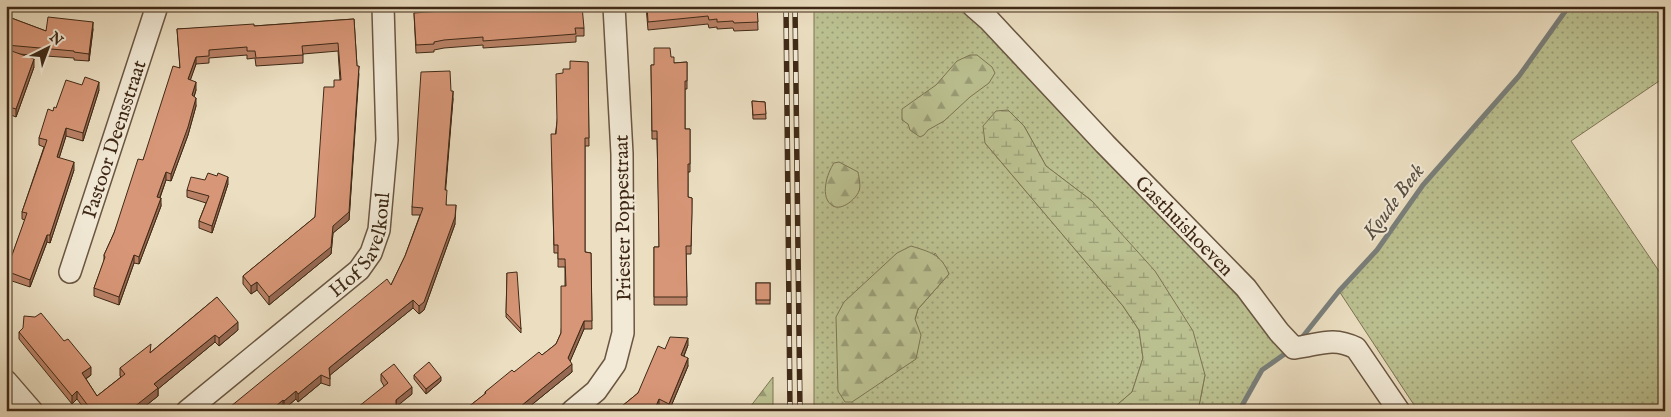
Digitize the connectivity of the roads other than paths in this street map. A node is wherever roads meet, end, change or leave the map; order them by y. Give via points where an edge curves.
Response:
1 (157, 6) edge
2 (383, 6) edge
3 (614, 6) edge
4 (973, 6) edge
5 (70, 272) dead end
6 (6, 381) edge
7 (32, 411) edge
8 (187, 411) edge
9 (572, 411) edge
10 (1399, 411) edge

1 - 5 street, Pastoor Deensstraat
2 - 8 street, Hof Savelkoul via 387,140 379,230 370,253 358,270
3 - 9 street, Priester Poppestraat via 622,154 623,333 615,364 596,391
4 - 10 street, Gasthuishoeven via 1246,288 1294,348 1334,341 1356,348
6 - 7 street

